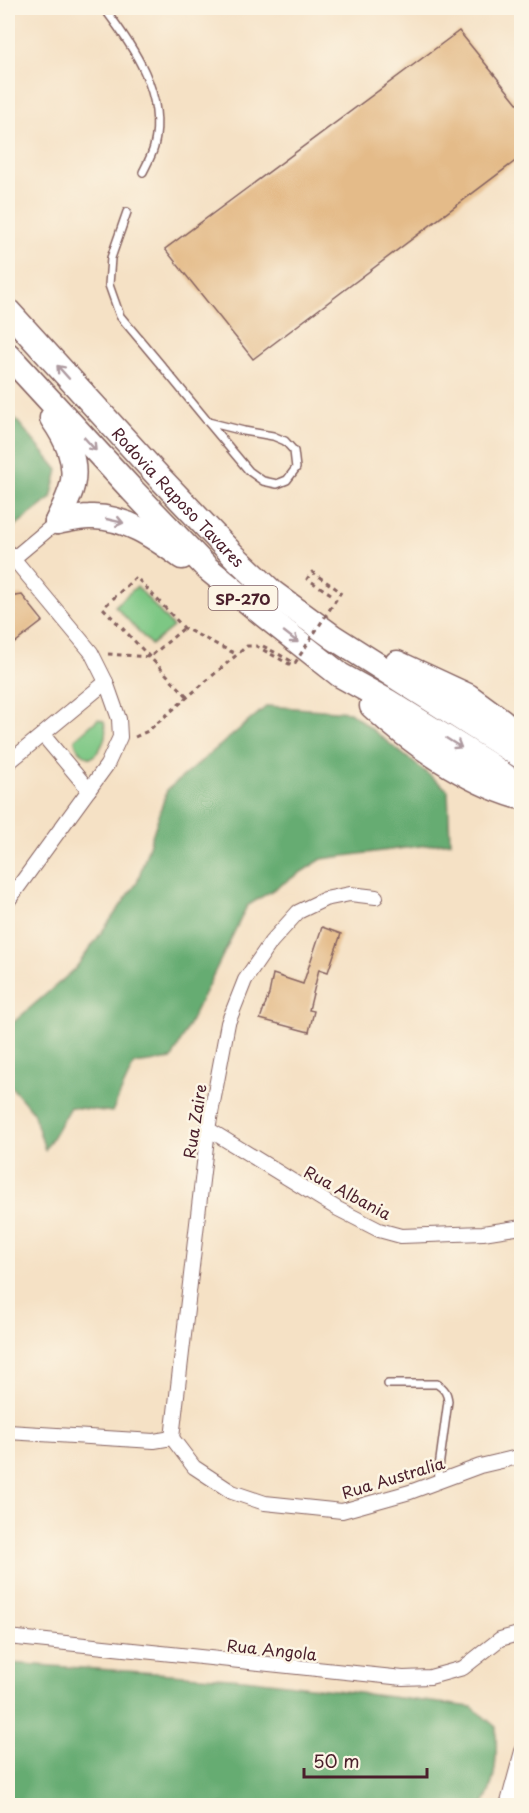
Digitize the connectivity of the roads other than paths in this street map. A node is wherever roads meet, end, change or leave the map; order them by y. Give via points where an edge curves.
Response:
1 (104, 8) edge
2 (143, 172) dead end
3 (127, 212) dead end
4 (8, 310) edge
5 (8, 355) edge
6 (208, 422) junction
7 (57, 522) junction
8 (9, 558) edge
9 (264, 615) junction
10 (333, 637) junction
11 (340, 675) junction
12 (106, 682) junction
13 (44, 735) junction
14 (522, 740) edge
15 (522, 757) edge
16 (8, 764) edge
17 (522, 788) edge
18 (88, 790) junction
19 (522, 798) edge
20 (376, 897) dead end
21 (8, 901) edge
22 (207, 1129) junction
23 (522, 1227) edge
24 (388, 1384) dead end
25 (8, 1432) edge
26 (172, 1438) junction
27 (522, 1456) edge
28 (437, 1482) junction
29 (522, 1633) edge
30 (8, 1637) edge
31 (522, 1751) edge
32 (522, 1784) edge
33 (507, 1806) edge
34 (521, 1806) edge

1 - 2 lane via 126,37 152,86 157,120 154,147
3 - 6 lane via 111,258 109,285 120,316
10 -> 4 highway, Rodovia Raposo Tavares / SP-270 via 273,593 235,557
5 - 7 highway via 62,432 72,459 72,486
5 -> 9 highway, Rodovia Raposo Tavares / SP-270 via 208,569
6 - 6 lane via 249,471 263,481 277,484 287,480 296,468 294,451 285,441
7 - 8 street
7 -> 9 highway via 90,516 119,521 157,539 240,604
8 - 12 street via 91,652
9 -> 11 highway, Rodovia Raposo Tavares / SP-270
10 - 14 highway via 468,696
10 - 15 highway, Rodovia Raposo Tavares / SP-270
11 -> 17 highway, Rodovia Raposo Tavares / SP-270
11 - 19 highway via 385,718 446,763
12 - 13 street
12 - 18 street via 119,718 120,737 107,765
13 - 16 street
13 - 18 street
18 - 21 street
20 - 22 street, Rua Zaire via 350,894 325,899 298,912 272,942 245,980 228,1023
22 - 23 street, Rua Albania via 379,1230 400,1236 483,1233
22 - 26 street, Rua Zaire
24 - 28 lane via 437,1384 447,1394
25 - 26 street via 154,1441
26 - 28 street, Rua Australia via 194,1467 232,1492 266,1503 342,1511
27 - 28 street, Rua Australia
29 - 30 street, Rua Angola via 500,1639 464,1668 430,1677 403,1678
31 - 33 street
32 - 34 street

